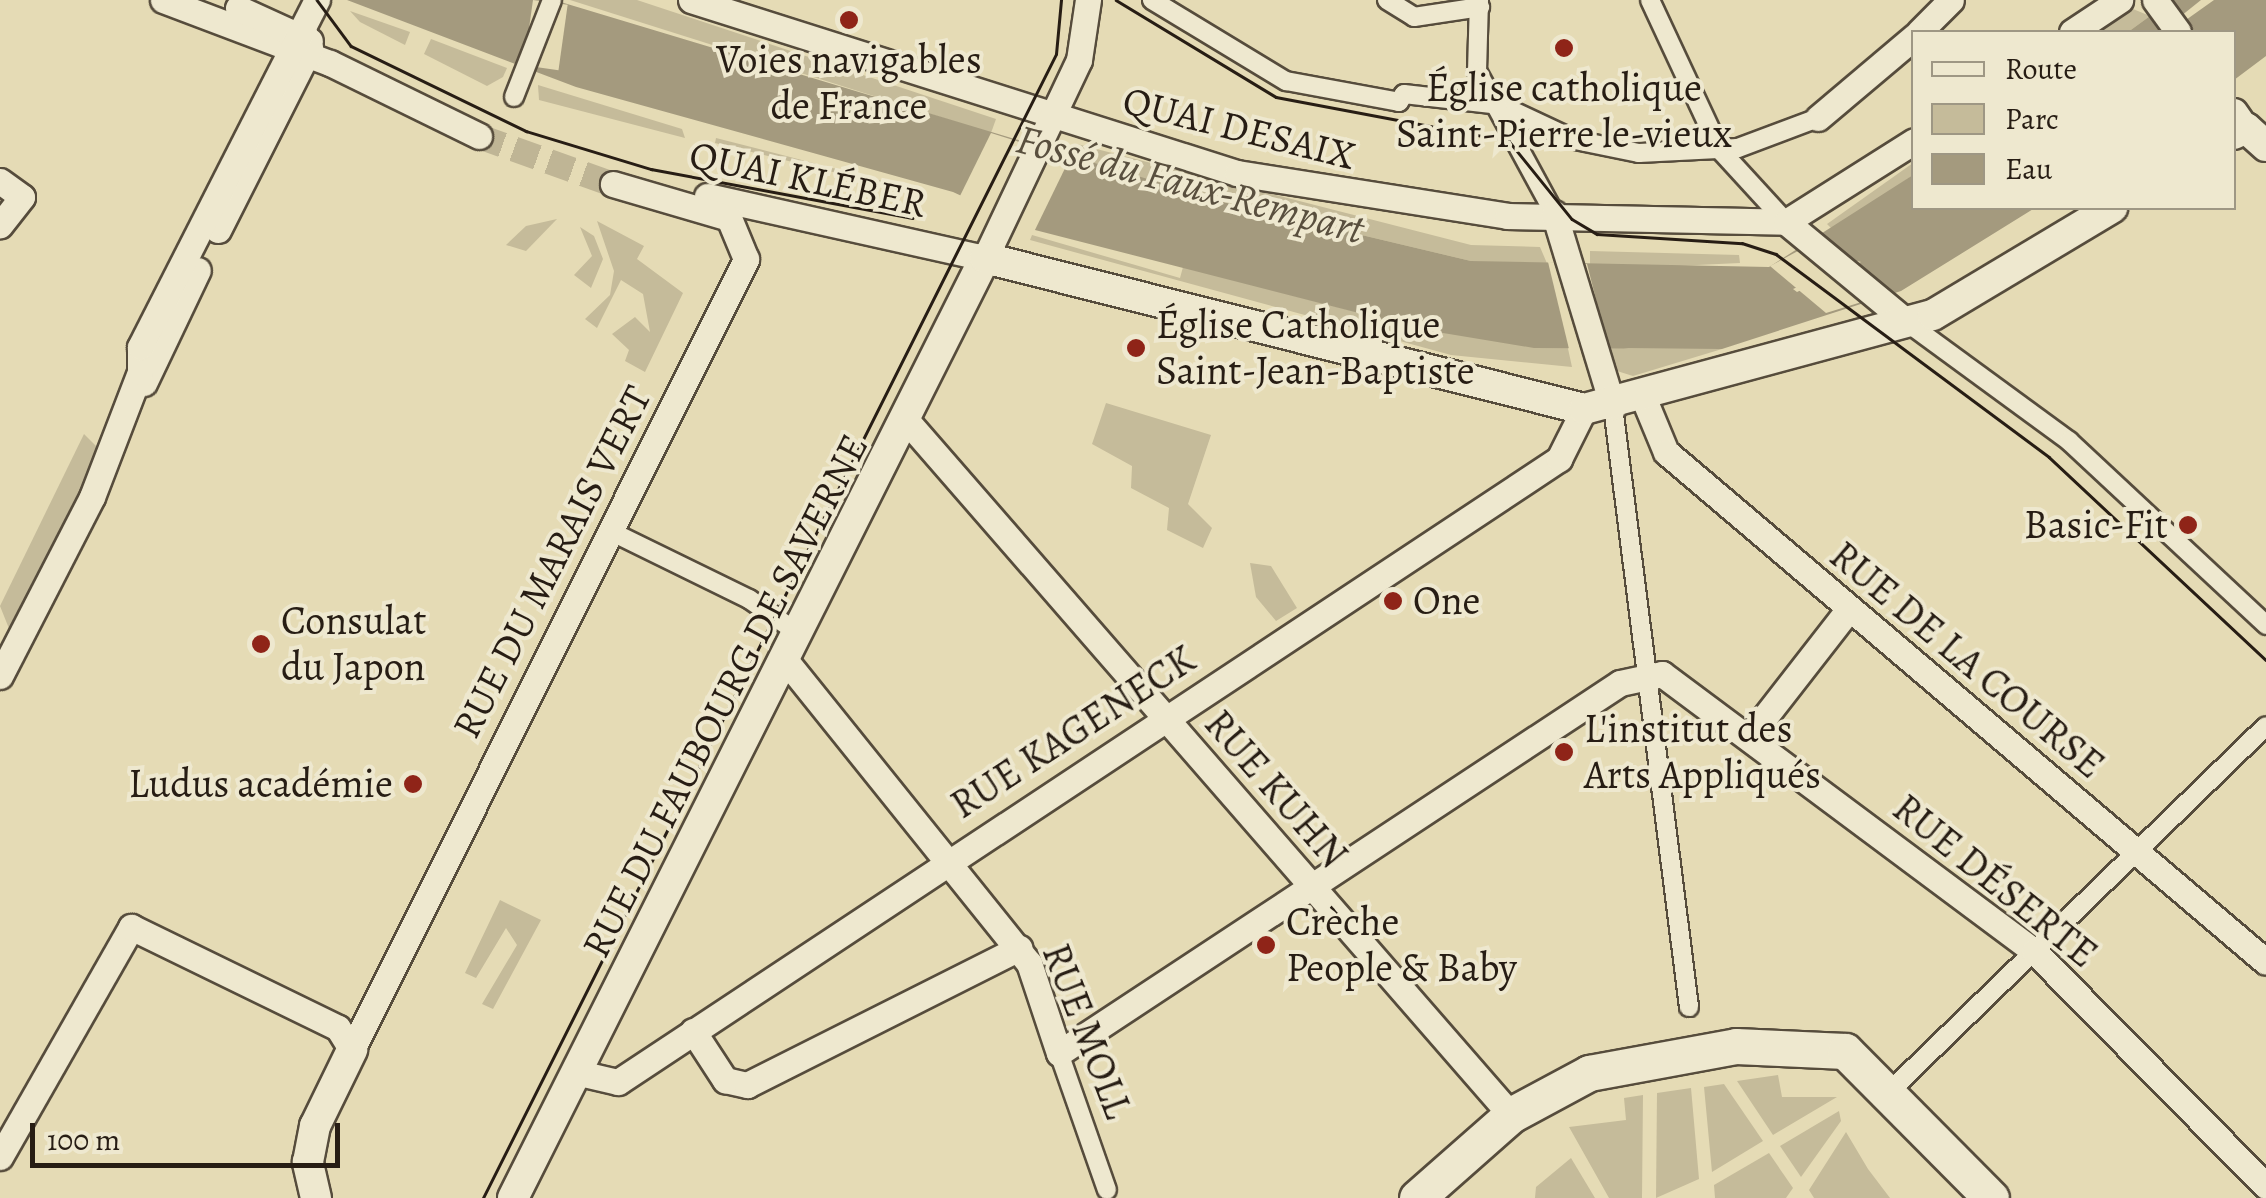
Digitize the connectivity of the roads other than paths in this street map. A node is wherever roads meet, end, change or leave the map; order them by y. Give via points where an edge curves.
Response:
1 (163, 0) edge
2 (213, 0) edge
3 (552, 0) edge
4 (691, 0) edge
5 (1088, 0) edge
6 (1152, 0) edge
7 (1387, 0) edge
8 (1650, 0) edge
9 (1952, 0) edge
10 (2120, 0) edge
11 (2155, 0) edge
12 (1479, 10) edge
13 (1921, 30) edge
14 (2075, 30) edge
15 (2177, 30) edge
16 (1911, 39) edge
17 (308, 43) edge
18 (517, 90) dead end
19 (1500, 106) junction
20 (1052, 118) junction
21 (1818, 118) joint
22 (479, 136) tunnel mouth
23 (1911, 143) edge
24 (1720, 150) junction
25 (0, 181) edge
26 (613, 184) joint
27 (2108, 210) edge
28 (1544, 214) junction
29 (1786, 222) junction
30 (0, 224) edge
31 (985, 258) junction
32 (1908, 323) junction
33 (1644, 399) junction
34 (1598, 408) junction
35 (907, 421) junction
36 (610, 532) junction
37 (1848, 610) junction
38 (2266, 625) edge
39 (794, 648) junction
40 (1646, 673) junction
41 (0, 676) edge
42 (1163, 716) junction
43 (2266, 726) edge
44 (1750, 736) junction
45 (2134, 849) junction
46 (947, 860) junction
47 (1312, 888) junction
48 (1018, 948) junction
49 (2034, 952) junction
50 (2266, 962) edge
51 (1689, 1007) dead end
52 (693, 1032) junction
53 (345, 1039) junction
54 (1060, 1052) junction
55 (579, 1073) junction
56 (1889, 1092) junction
57 (1511, 1115) junction
58 (0, 1157) edge
59 (2266, 1186) edge
60 (1109, 1194) edge
61 (316, 1198) edge
62 (514, 1198) edge
63 (1417, 1198) edge
64 (1991, 1198) edge

1 - 17 street
2 - 17 street
3 - 18 street
4 - 20 street, QUAI DESAIX
5 - 20 street, RUE DU FAUBOURG DE SAVERNE via 1084,45
6 - 19 street via 1286,81 1399,102 1404,94
7 - 12 street via 1414,17
8 - 24 street
9 - 13 street
10 - 14 street
11 - 15 street
12 - 19 street via 1476,71
16 - 21 street
17 - 22 street
17 - 41 street via 140,347 140,372 92,497
19 - 24 street via 1575,140 1639,153
19 - 28 street
20 - 28 street, QUAI DESAIX via 1237,173 1469,211
20 - 31 street, RUE DU FAUBOURG DE SAVERNE
21 - 24 street
23 - 29 street
24 - 29 street
25 - 30 street via 22,197
26 - 31 street, QUAI KLÉBER via 832,219
26 - 36 street, RUE DU MARAIS VERT via 729,218 746,259
27 - 32 street
28 - 29 street, QUAI DESAIX
28 - 34 street via 1568,254 1594,361
29 - 32 street
31 - 34 street
31 - 35 street, RUE DU FAUBOURG DE SAVERNE via 922,371
32 - 33 street via 1842,333
32 - 38 street via 2069,441
33 - 34 street
33 - 37 street, RUE DE LA COURSE via 1666,452
34 - 40 street
34 - 42 street, RUE KAGENECK via 1559,459
35 - 39 street, RUE DU FAUBOURG DE SAVERNE
35 - 42 street, RUE KUHN
36 - 39 street via 750,599
36 - 53 street, RUE DU MARAIS VERT via 364,1022
37 - 44 street
37 - 45 street, RUE DE LA COURSE
39 - 46 street, RUE MOLL
39 - 55 street, RUE DU FAUBOURG DE SAVERNE
40 - 44 street, RUE DÉSERTE via 1662,674
40 - 47 street
40 - 51 street
42 - 46 street, RUE KAGENECK
42 - 47 street, RUE KUHN
43 - 45 street
44 - 49 street, RUE DÉSERTE
45 - 49 street
45 - 50 street, RUE DE LA COURSE
46 - 48 street, RUE MOLL
46 - 52 street, RUE KAGENECK
47 - 54 street
47 - 57 street, RUE KUHN
48 - 52 street via 746,1085 725,1080
48 - 54 street, RUE MOLL
49 - 56 street
49 - 59 street, RUE DÉSERTE
52 - 55 street, RUE KAGENECK via 609,1086
53 - 58 street via 140,926 114,943
53 - 61 street via 308,1162
54 - 60 street, RUE MOLL
55 - 62 street, RUE DU FAUBOURG DE SAVERNE
56 - 57 main road via 1845,1051 1736,1046 1611,1063
56 - 64 main road
57 - 63 main road

